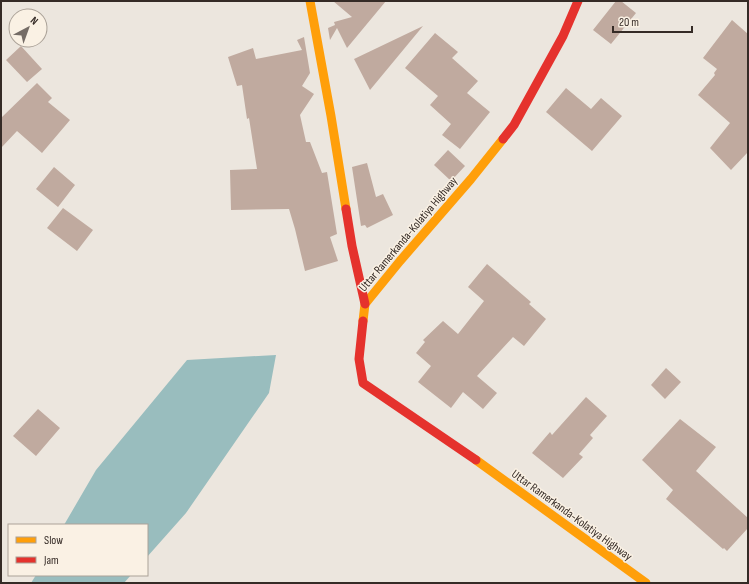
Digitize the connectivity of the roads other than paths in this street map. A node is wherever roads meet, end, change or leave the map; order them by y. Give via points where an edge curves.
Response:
1 (310, 1) edge
2 (578, 1) edge
3 (365, 304) junction
4 (646, 583) edge

1 - 3 street via 352,246
2 - 3 street, Uttar Ramerkanda-Kolatiya Highway via 563,36 514,125
3 - 4 street, Uttar Ramerkanda-Kolatiya Highway via 359,359 363,383 472,457

